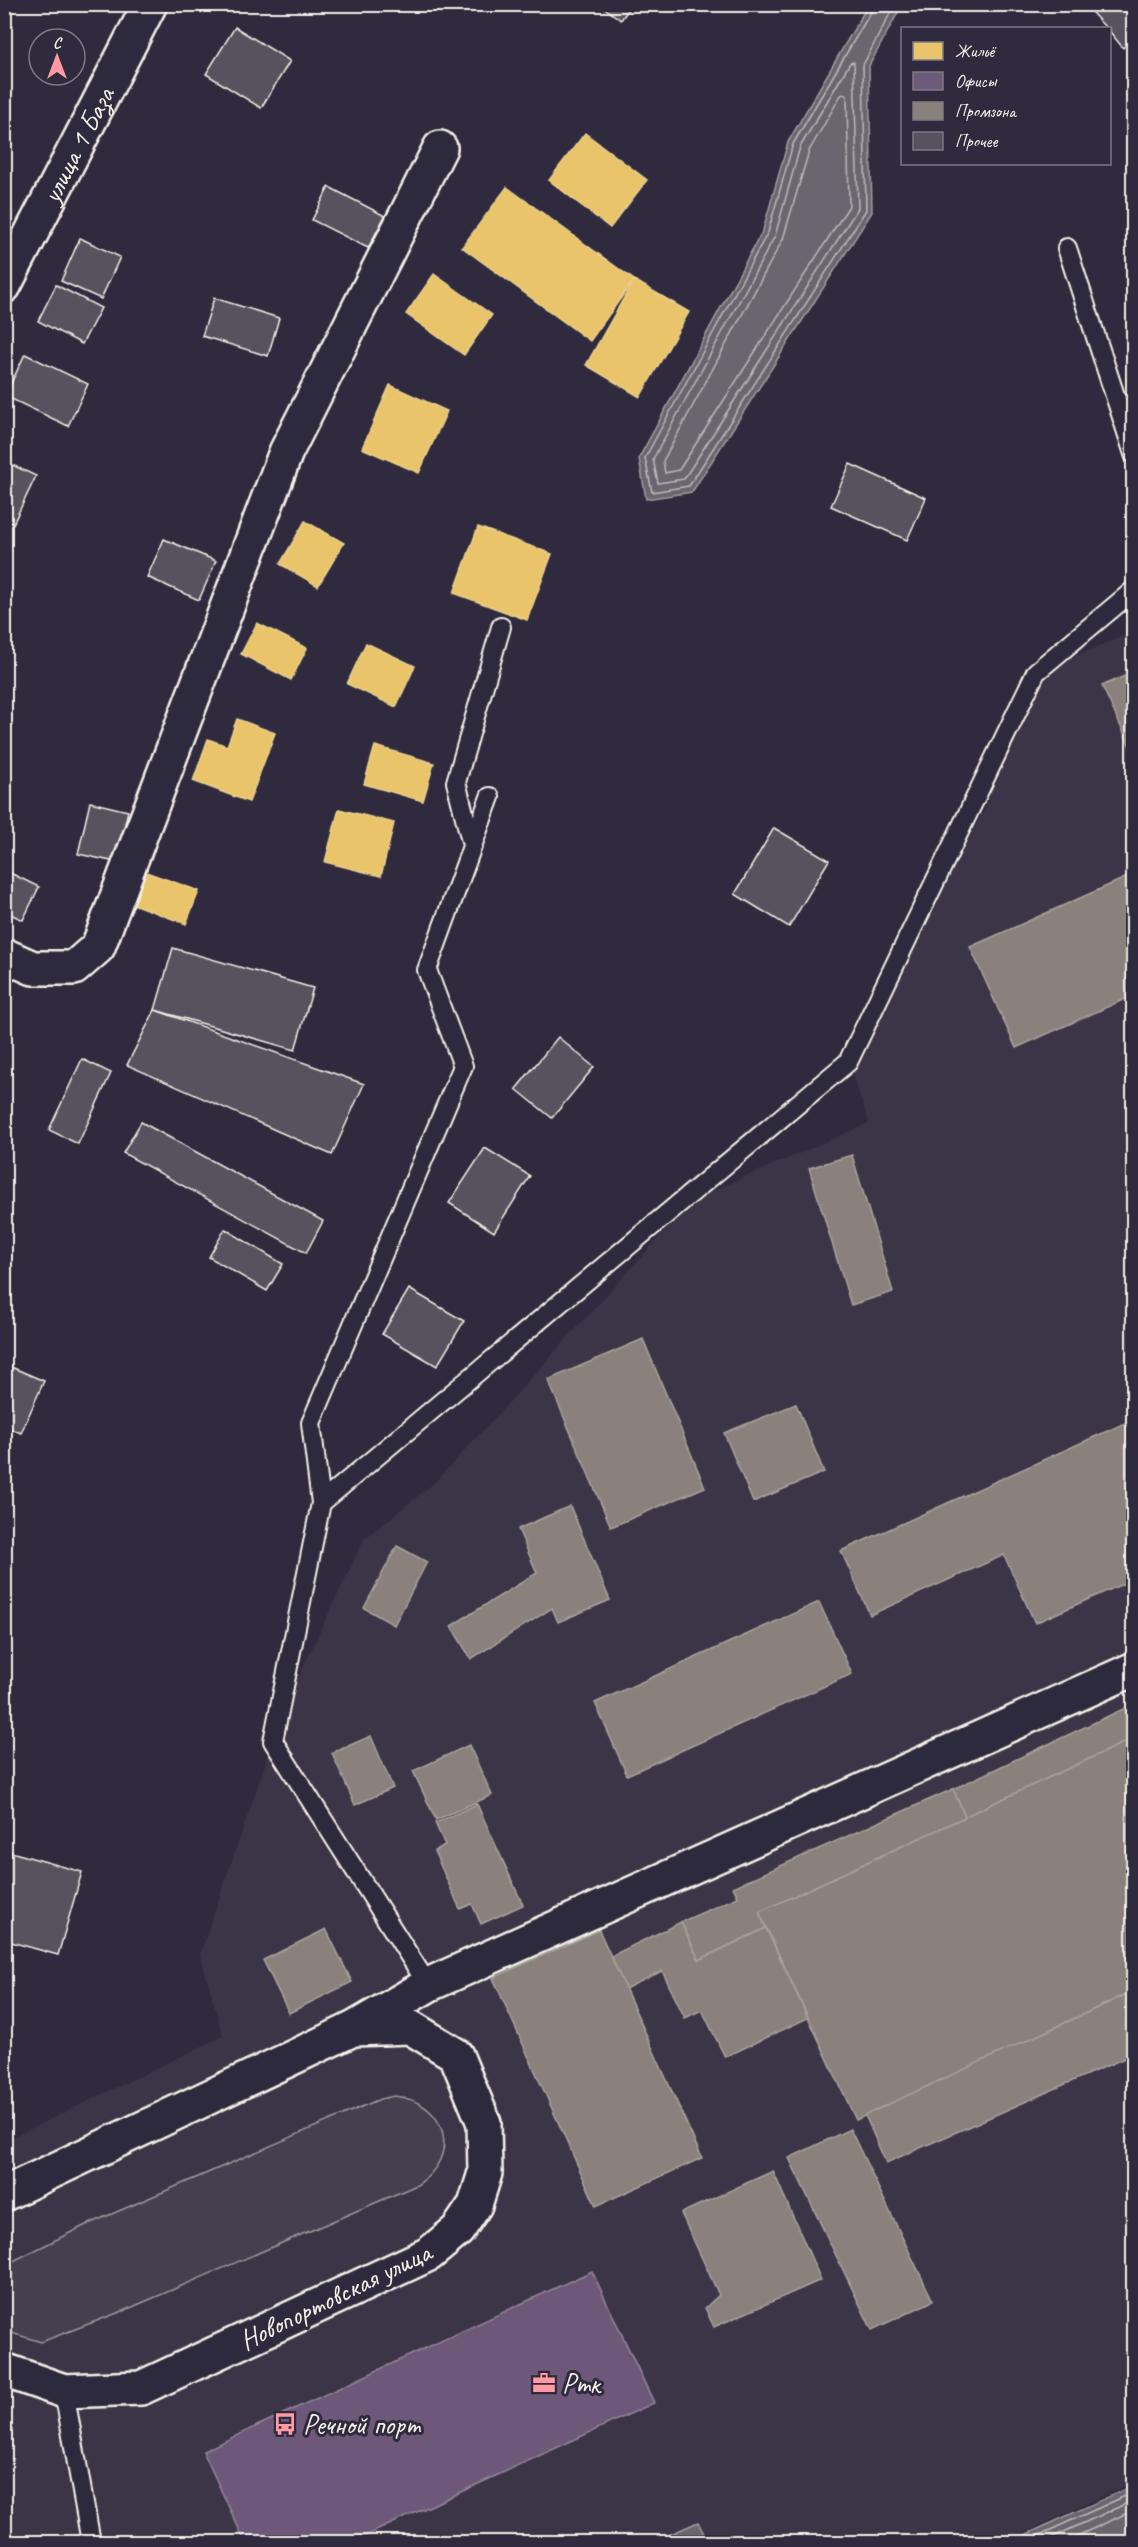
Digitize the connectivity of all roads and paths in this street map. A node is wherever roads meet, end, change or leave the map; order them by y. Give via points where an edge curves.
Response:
1 (150, 4) edge
2 (440, 148) dead end
3 (1067, 248) dead end
4 (4, 286) edge
5 (1134, 454) edge
6 (1134, 590) edge
7 (501, 627) dead end
8 (490, 797) dead end
9 (472, 845) junction
10 (4, 955) edge
11 (321, 1503) junction
12 (1134, 1670) edge
13 (428, 1985) junction
14 (353, 2029) junction
15 (4, 2194) edge
16 (4, 2370) edge
17 (64, 2391) junction
18 (91, 2542) edge

1 - 4 street, улица 1 База
2 - 10 street via 286,452 98,946 74,968 33,968
3 - 5 lane
6 - 11 lane via 1036,672 848,1062
7 - 9 lane via 456,782
8 - 9 lane
9 - 11 lane via 427,970 463,1066 311,1423
11 - 13 lane via 273,1741
12 - 13 street
13 - 14 street
14 - 15 street, Новопортовская улица
14 - 17 street, Новопортовская улица via 410,2027 456,2055 484,2123 485,2173 475,2205 458,2230 429,2254 141,2388
16 - 17 street, Новопортовская улица
17 - 18 lane

